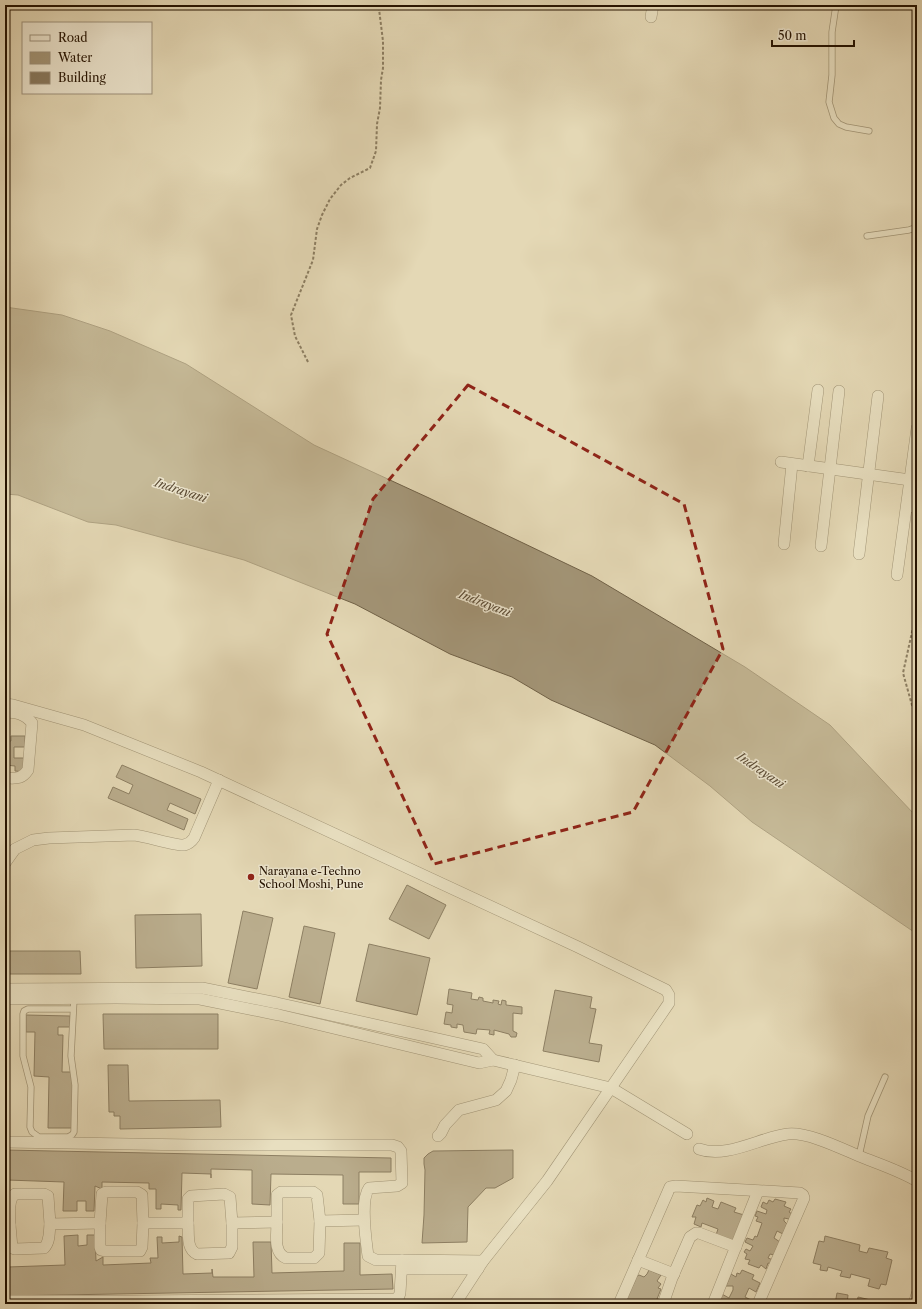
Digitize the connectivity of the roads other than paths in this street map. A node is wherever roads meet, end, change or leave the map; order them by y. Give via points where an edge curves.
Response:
1 (653, 5) edge
2 (836, 5) edge
3 (651, 17) dead end
4 (869, 131) dead end
5 (917, 227) edge
6 (868, 236) dead end
7 (818, 390) dead end
8 (839, 391) dead end
9 (878, 396) dead end
10 (917, 428) edge
11 (780, 462) dead end
12 (792, 464) junction
13 (808, 466) junction
14 (830, 469) junction
15 (868, 474) junction
16 (910, 480) junction
17 (912, 506) edge
18 (784, 544) dead end
19 (822, 546) dead end
20 (858, 554) dead end
21 (897, 575) dead end
22 (5, 704) edge
23 (5, 712) edge
24 (5, 778) edge
25 (219, 780) junction
26 (5, 863) edge
27 (5, 989) edge
28 (115, 993) junction
29 (5, 999) edge
30 (233, 1000) junction
31 (74, 1004) junction
32 (412, 1033) junction
33 (409, 1046) junction
34 (493, 1060) junction
35 (515, 1064) junction
36 (885, 1077) dead end
37 (611, 1088) junction
38 (687, 1134) dead end
39 (438, 1136) dead end
40 (5, 1142) edge
41 (699, 1148) dead end
42 (858, 1156) junction
43 (917, 1180) edge
44 (758, 1191) junction
45 (364, 1220) junction
46 (320, 1221) junction
47 (277, 1222) junction
48 (100, 1223) junction
49 (143, 1223) junction
50 (188, 1223) junction
51 (50, 1224) junction
52 (232, 1224) junction
53 (7, 1225) edge
54 (736, 1247) junction
55 (638, 1260) junction
56 (404, 1264) junction
57 (480, 1265) junction
58 (674, 1274) junction
59 (917, 1294) edge
60 (5, 1301) edge
61 (454, 1304) edge
62 (619, 1304) edge
63 (663, 1304) edge
64 (713, 1304) edge
65 (758, 1304) edge
66 (914, 1304) edge

1 - 3 street
2 - 4 lane via 832,32 829,102 834,118 839,124
5 - 6 lane
7 - 13 street
8 - 14 street
9 - 15 street
10 - 16 street
11 - 12 street
12 - 13 street
12 - 18 street
13 - 14 street
14 - 15 street
14 - 19 street
15 - 16 street
15 - 20 street
16 - 17 street
17 - 21 street
22 - 25 street via 84,725
23 - 24 street via 23,715 32,723 28,770 18,778
25 - 26 street via 194,838 185,845 134,835 49,838 33,840 15,849
25 - 37 street via 666,990 669,1003
27 - 28 street
28 - 30 street
28 - 31 street
29 - 31 street
30 - 32 street
30 - 33 street via 279,1015
31 - 31 lane via 74,1132 68,1137 39,1137 30,1127 31,1087 23,1056 23,1014 28,1009
32 - 33 street
32 - 34 street via 483,1049
33 - 34 street via 479,1063
34 - 35 street
35 - 37 street
35 - 39 street via 506,1091 496,1100 459,1110
36 - 42 lane via 868,1116
37 - 38 street
37 - 57 street via 547,1181
40 - 45 street via 398,1147 401,1151 402,1183 397,1186 369,1188 366,1192
41 - 42 street via 706,1151 724,1151 789,1134 806,1136
42 - 43 street
44 - 54 street
44 - 55 street via 670,1187
44 - 65 street via 800,1193 804,1198
45 - 46 street
45 - 56 street via 368,1256 376,1260
46 - 47 street via 317,1195 313,1192 280,1192 277,1195
46 - 47 street via 319,1253 314,1258 281,1256 278,1251
47 - 52 street
48 - 49 street via 100,1247 105,1251 140,1251
48 - 49 street via 102,1194 106,1192 137,1192 142,1195
48 - 51 street
49 - 50 street
50 - 52 street via 188,1199 191,1196 224,1194 230,1197
50 - 52 street via 189,1246 196,1254 229,1252 232,1247
51 - 53 street via 47,1245 44,1248 15,1249 12,1248
51 - 53 street via 48,1196 15,1194 10,1202
54 - 58 street via 699,1233 693,1234
54 - 64 street
55 - 58 street
55 - 62 street
56 - 57 street
56 - 60 street via 400,1293 396,1299
57 - 61 street
58 - 63 street
59 - 66 street

